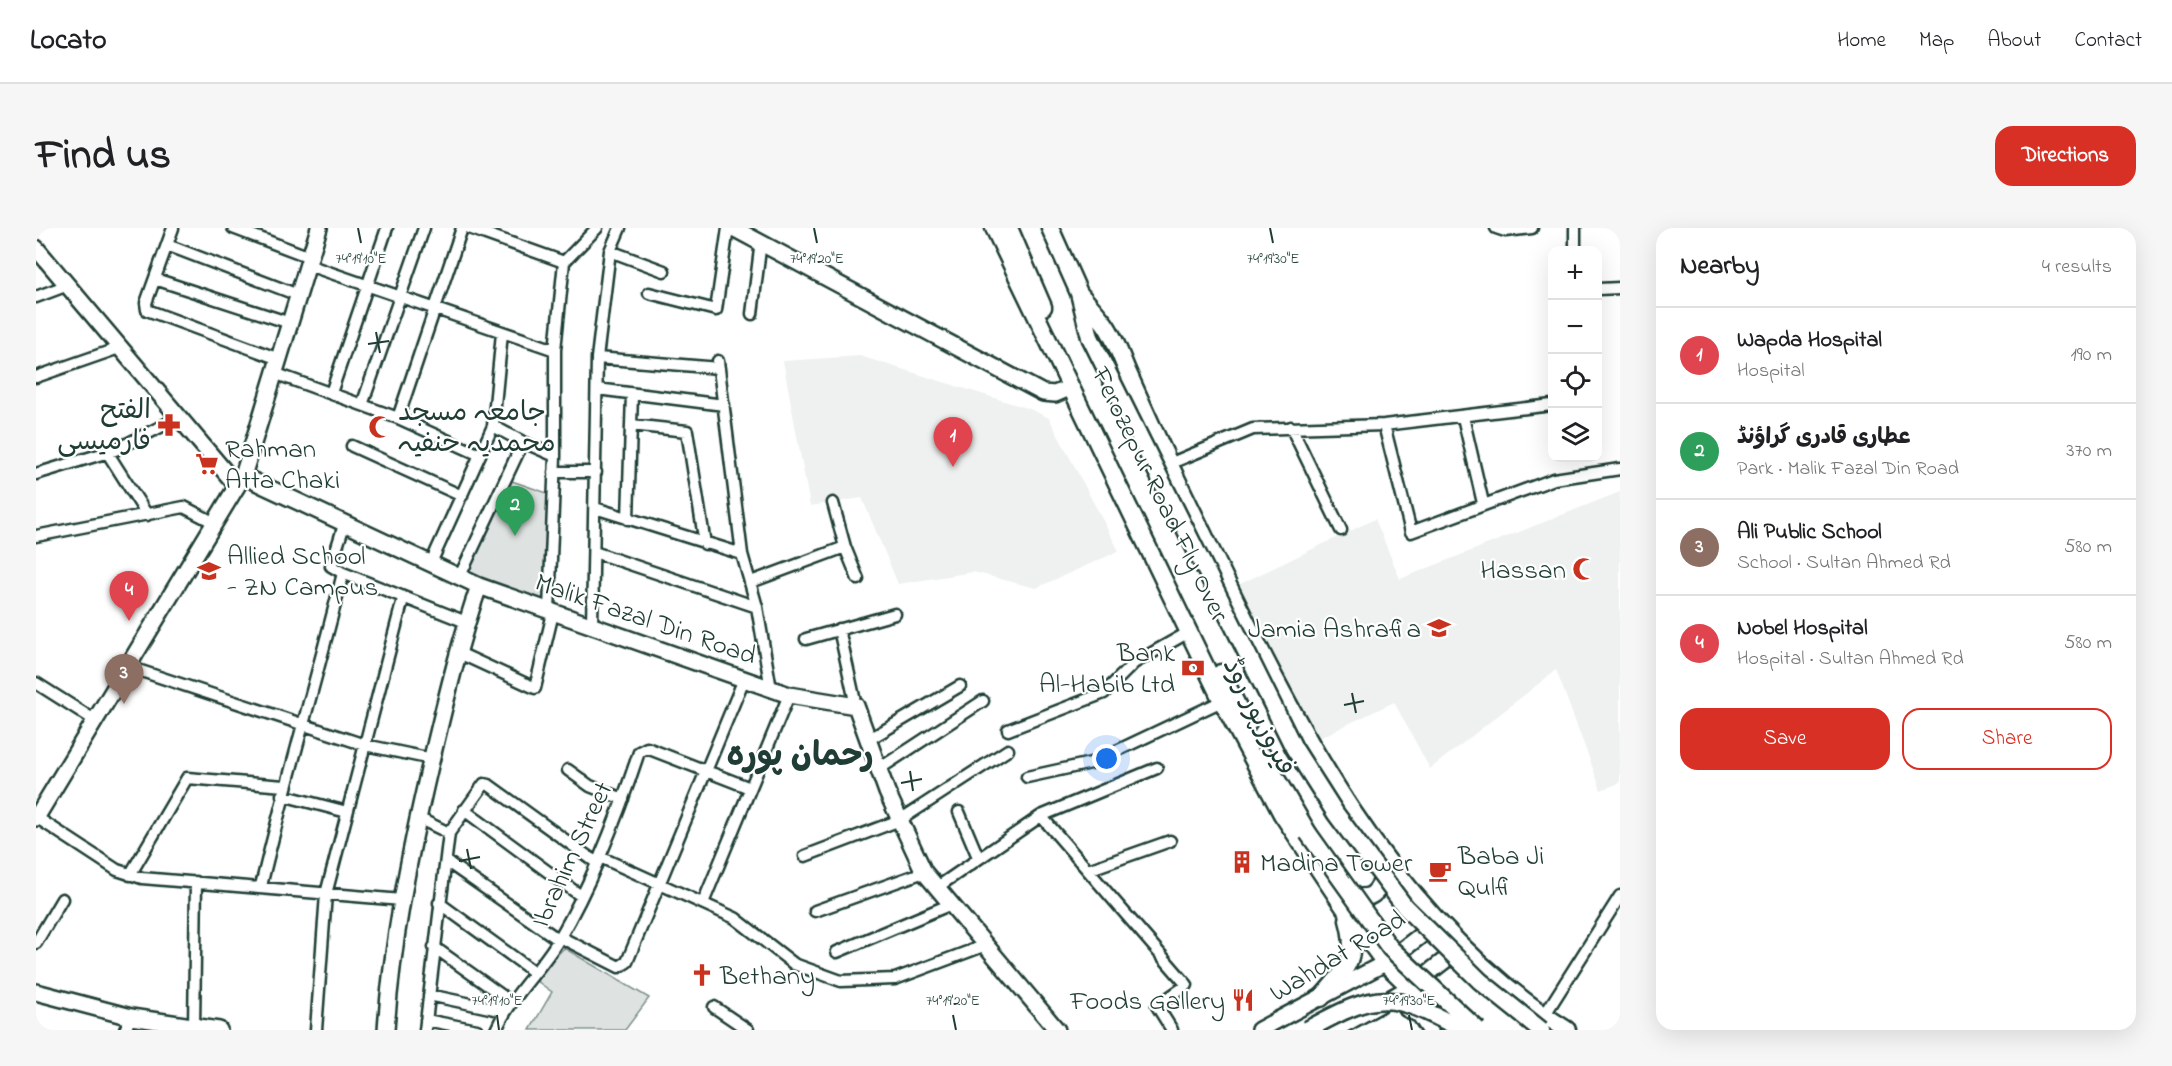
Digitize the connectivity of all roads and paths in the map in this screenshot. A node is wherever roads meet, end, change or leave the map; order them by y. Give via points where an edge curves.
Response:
1 (173, 228) edge
2 (233, 228) edge
3 (319, 228) edge
4 (387, 228) edge
5 (424, 228) edge
6 (462, 228) edge
7 (469, 228) edge
8 (597, 228) edge
9 (620, 228) edge
10 (728, 228) edge
11 (733, 228) edge
12 (994, 228) edge
13 (1009, 228) edge
14 (1050, 228) edge
15 (1496, 228) edge
16 (1532, 228) edge
17 (1575, 228) edge
18 (761, 241) junction
19 (167, 245) junction
20 (1575, 246) edge
21 (36, 248) edge
22 (610, 251) junction
23 (309, 261) junction
24 (564, 262) junction
25 (664, 271) dead end
26 (155, 279) junction
27 (68, 285) junction
28 (367, 286) junction
29 (1620, 288) edge
30 (1602, 289) edge
31 (649, 293) dead end
32 (1078, 293) junction
33 (298, 295) junction
34 (36, 297) edge
35 (400, 297) junction
36 (435, 310) junction
37 (752, 314) dead end
38 (290, 323) junction
39 (502, 333) junction
40 (122, 347) junction
41 (555, 350) junction
42 (597, 358) junction
43 (276, 366) junction
44 (36, 377) edge
45 (1069, 388) junction
46 (597, 389) junction
47 (331, 393) junction
48 (632, 394) junction
49 (363, 405) junction
50 (724, 405) junction
51 (1548, 406) edge
52 (180, 417) junction
53 (1463, 417) junction
54 (398, 418) junction
55 (631, 425) junction
56 (1384, 425) junction
57 (493, 426) junction
58 (1291, 427) junction
59 (523, 442) junction
60 (352, 446) dead end
61 (107, 452) junction
62 (480, 455) junction
63 (555, 456) junction
64 (1169, 464) junction
65 (1620, 469) edge
66 (554, 472) junction
67 (596, 472) junction
68 (36, 474) edge
69 (240, 481) junction
70 (462, 496) junction
71 (833, 503) dead end
72 (1483, 503) junction
73 (595, 508) junction
74 (147, 515) junction
75 (628, 519) junction
76 (215, 523) junction
77 (344, 525) junction
78 (1341, 530) dead end
79 (36, 536) edge
80 (705, 544) junction
81 (845, 547) junction
82 (594, 552) junction
83 (742, 554) junction
84 (430, 565) junction
85 (344, 573) junction
86 (459, 578) junction
87 (858, 579) dead end
88 (751, 582) junction
89 (479, 586) junction
90 (403, 599) junction
91 (757, 607) junction
92 (551, 612) junction
93 (895, 614) dead end
94 (466, 622) junction
95 (592, 625) junction
96 (839, 629) junction
97 (1190, 632) junction
98 (806, 639) dead end
99 (459, 653) junction
100 (129, 667) junction
101 (744, 679) junction
102 (36, 683) edge
103 (960, 686) dead end
104 (771, 689) junction
105 (789, 695) junction
106 (983, 701) dead end
107 (1222, 701) junction
108 (856, 706) junction
109 (96, 721) junction
110 (303, 724) junction
111 (1008, 730) dead end
112 (868, 740) junction
113 (365, 745) junction
114 (1008, 750) dead end
115 (432, 759) junction
116 (1156, 768) dead end
117 (879, 769) junction
118 (568, 770) dead end
119 (705, 770) junction
120 (1027, 777) dead end
121 (750, 788) junction
122 (283, 791) junction
123 (623, 799) junction
124 (464, 810) junction
125 (347, 812) junction
126 (959, 812) dead end
127 (1041, 816) junction
128 (36, 817) edge
129 (418, 818) junction
130 (900, 820) junction
131 (449, 833) junction
132 (1170, 841) dead end
133 (1380, 853) junction
134 (805, 856) dead end
135 (978, 857) junction
136 (599, 860) junction
137 (446, 861) junction
138 (1088, 870) junction
139 (924, 872) junction
140 (130, 875) junction
141 (196, 882) junction
142 (659, 882) junction
143 (261, 886) junction
144 (936, 888) junction
145 (326, 894) junction
146 (1337, 894) junction
147 (1620, 896) edge
148 (581, 897) junction
149 (62, 899) dead end
150 (402, 900) junction
151 (439, 903) junction
152 (703, 903) junction
153 (949, 905) junction
154 (1346, 910) junction
155 (815, 911) dead end
156 (1439, 921) junction
157 (559, 938) junction
158 (36, 944) edge
159 (986, 945) junction
160 (1462, 946) junction
161 (434, 947) junction
162 (837, 951) dead end
163 (1385, 963) junction
164 (534, 972) junction
165 (1409, 988) junction
166 (36, 992) edge
167 (429, 995) junction
168 (1321, 998) junction
169 (511, 1002) junction
170 (714, 1007) dead end
171 (504, 1011) junction
172 (1420, 1015) junction
173 (1543, 1023) edge
174 (128, 1024) edge
175 (425, 1025) edge
176 (1345, 1026) edge
177 (192, 1028) edge
178 (219, 1030) edge
179 (316, 1030) edge
180 (386, 1030) edge
181 (477, 1030) edge
182 (496, 1030) edge
183 (748, 1030) edge
184 (1057, 1030) edge
185 (1172, 1030) edge
186 (1259, 1030) edge
187 (1307, 1030) edge
188 (1430, 1030) edge
189 (1456, 1030) edge
190 (1462, 1030) edge
191 (1478, 1030) edge
192 (1567, 1030) edge

1 - 19 street
2 - 23 street
3 - 23 street
4 - 28 street
5 - 35 street
6 - 36 street
7 - 24 street
8 - 24 street
9 - 22 street
10 - 31 street via 716,310
11 - 18 street
12 - 45 main road, فیروزپور روڈ
13 - 191 main road, Ferozepur Road Fly Over, bridge via 1121,476 1265,759 1308,833 1389,948
14 - 32 main road, فیروزپور روڈ
15 - 16 street
17 - 20 street
18 - 37 street
18 - 45 street via 1042,393 1055,394
19 - 26 street
19 - 33 street
21 - 27 street
22 - 25 street
22 - 42 street
23 - 28 street
23 - 33 street
24 - 41 street
26 - 38 street
26 - 43 street via 147,310
27 - 34 street
27 - 40 street
28 - 35 street
28 - 47 street
29 - 30 street
32 - 64 main road, فیروزپور روڈ via 1110,333
32 - 173 main road, فیروزپور روڈ, bridge via 1090,337 1294,748 1336,814 1405,907 1480,981
33 - 38 street
35 - 36 street
35 - 49 street
36 - 39 street
36 - 54 street
38 - 43 street
39 - 41 street
39 - 57 street
40 - 44 street
40 - 52 street
41 - 63 street
42 - 46 street
42 - 50 street via 719,364
43 - 47 street
43 - 69 street
45 - 97 main road, فیروزپور روڈ
46 - 48 street
46 - 67 street
47 - 49 street
48 - 50 street
48 - 55 street
49 - 54 street
50 - 83 street
51 - 53 street
52 - 61 street
52 - 69 street
53 - 56 street
53 - 72 street
54 - 62 street
55 - 75 street
55 - 80 street via 687,431
56 - 58 street
56 - 72 street via 1410,532
57 - 59 street
57 - 62 street
58 - 64 street via 1253,429
58 - 78 street
59 - 63 street
59 - 86 street
60 - 70 street
61 - 68 street
61 - 74 street
62 - 70 street
63 - 66 street
64 - 133 main road, فیروزپور روڈ via 1312,745
65 - 72 street via 1554,479
66 - 67 street
66 - 92 street
67 - 73 street
69 - 76 street
69 - 77 street, Malik Fazal Din Road
70 - 84 street
71 - 81 street
73 - 75 street
73 - 82 street
74 - 76 street via 184,507
74 - 79 street
75 - 80 street
76 - 100 street
77 - 84 street, Malik Fazal Din Road
77 - 85 street via 332,566
80 - 83 street
81 - 87 street
81 - 88 street
82 - 91 street
82 - 95 street
83 - 88 street
84 - 86 street, Malik Fazal Din Road
85 - 90 street
85 - 110 street
86 - 89 street, Malik Fazal Din Road
88 - 91 street
89 - 92 street, Malik Fazal Din Road
89 - 94 street
90 - 94 street
90 - 113 street
91 - 104 street
92 - 95 street, Malik Fazal Din Road
92 - 99 street via 535,688
93 - 96 street
94 - 99 street
95 - 101 street, Malik Fazal Din Road
96 - 98 street
96 - 108 street
97 - 107 main road, فیروزپور روڈ
97 - 111 street via 1134,663 1104,693
99 - 115 street
100 - 109 street
100 - 110 street
101 - 104 street, Malik Fazal Din Road
101 - 119 street
102 - 109 street
103 - 112 street
104 - 105 street, Malik Fazal Din Road
105 - 108 street, Malik Fazal Din Road
105 - 121 street
106 - 117 street
107 - 120 street via 1091,763
107 - 146 main road, فیروزپور روڈ via 1282,814
108 - 112 street
109 - 128 street
110 - 113 street
110 - 122 street
112 - 117 street
113 - 115 street
113 - 125 street
114 - 130 street
115 - 129 street
116 - 127 street
117 - 130 street
118 - 123 street via 590,786
119 - 121 street
119 - 123 street, Ibrahim Street via 647,748 639,752
119 - 142 street
121 - 152 street
122 - 125 street
122 - 140 street via 187,778
122 - 143 street
123 - 136 street, Ibrahim Street
124 - 131 street
124 - 136 street via 486,783
124 - 148 street
125 - 145 street
126 - 135 street
127 - 135 street
127 - 138 street
128 - 140 street
129 - 131 street
129 - 150 street
130 - 134 street
130 - 139 street
131 - 137 street
132 - 138 street
133 - 146 main road via 1386,872 1373,895 1363,899
133 - 156 main road, فیروزپور روڈ
135 - 144 street
136 - 142 street
136 - 148 street, Ibrahim Street
137 - 151 street
137 - 157 street
138 - 185 street via 1186,985 1157,1006
139 - 144 street
139 - 155 street
140 - 141 street
141 - 143 street
141 - 177 street
142 - 152 street
142 - 157 street via 624,966
143 - 145 street
144 - 153 street
145 - 150 street
145 - 179 street
146 - 154 main road, فیروزپور روڈ
147 - 173 street
148 - 157 street, Ibrahim Street
149 - 158 street
150 - 180 street via 394,940
151 - 161 street
151 - 164 street
152 - 159 street via 735,918 794,964 841,981 895,979
153 - 159 street
153 - 162 street
154 - 163 main road, فیروزپور روڈ
154 - 168 main road via 1354,950
156 - 160 main road, فیروزپور روڈ
156 - 163 street, Wahdat Road
157 - 164 street, Ibrahim Street
159 - 184 street
160 - 165 street
160 - 173 main road, فیروزپور روڈ
161 - 167 street
161 - 169 street
163 - 165 main road, فیروزپور روڈ
163 - 168 street, Wahdat Road
164 - 169 street, Ibrahim Street
165 - 172 main road
165 - 176 street
165 - 189 main road, فیروزپور روڈ
166 - 174 street
167 - 171 street
167 - 175 street
168 - 186 street, Wahdat Road
169 - 171 street, Ibrahim Street
170 - 183 street
171 - 182 street, Ibrahim Street
172 - 176 street via 1407,1008 1395,1008
172 - 188 street
173 - 192 main road, فیروزپور روڈ
174 - 177 street
175 - 181 street
177 - 178 street
187 - 190 main road, bridge via 1355,1005 1398,1000

